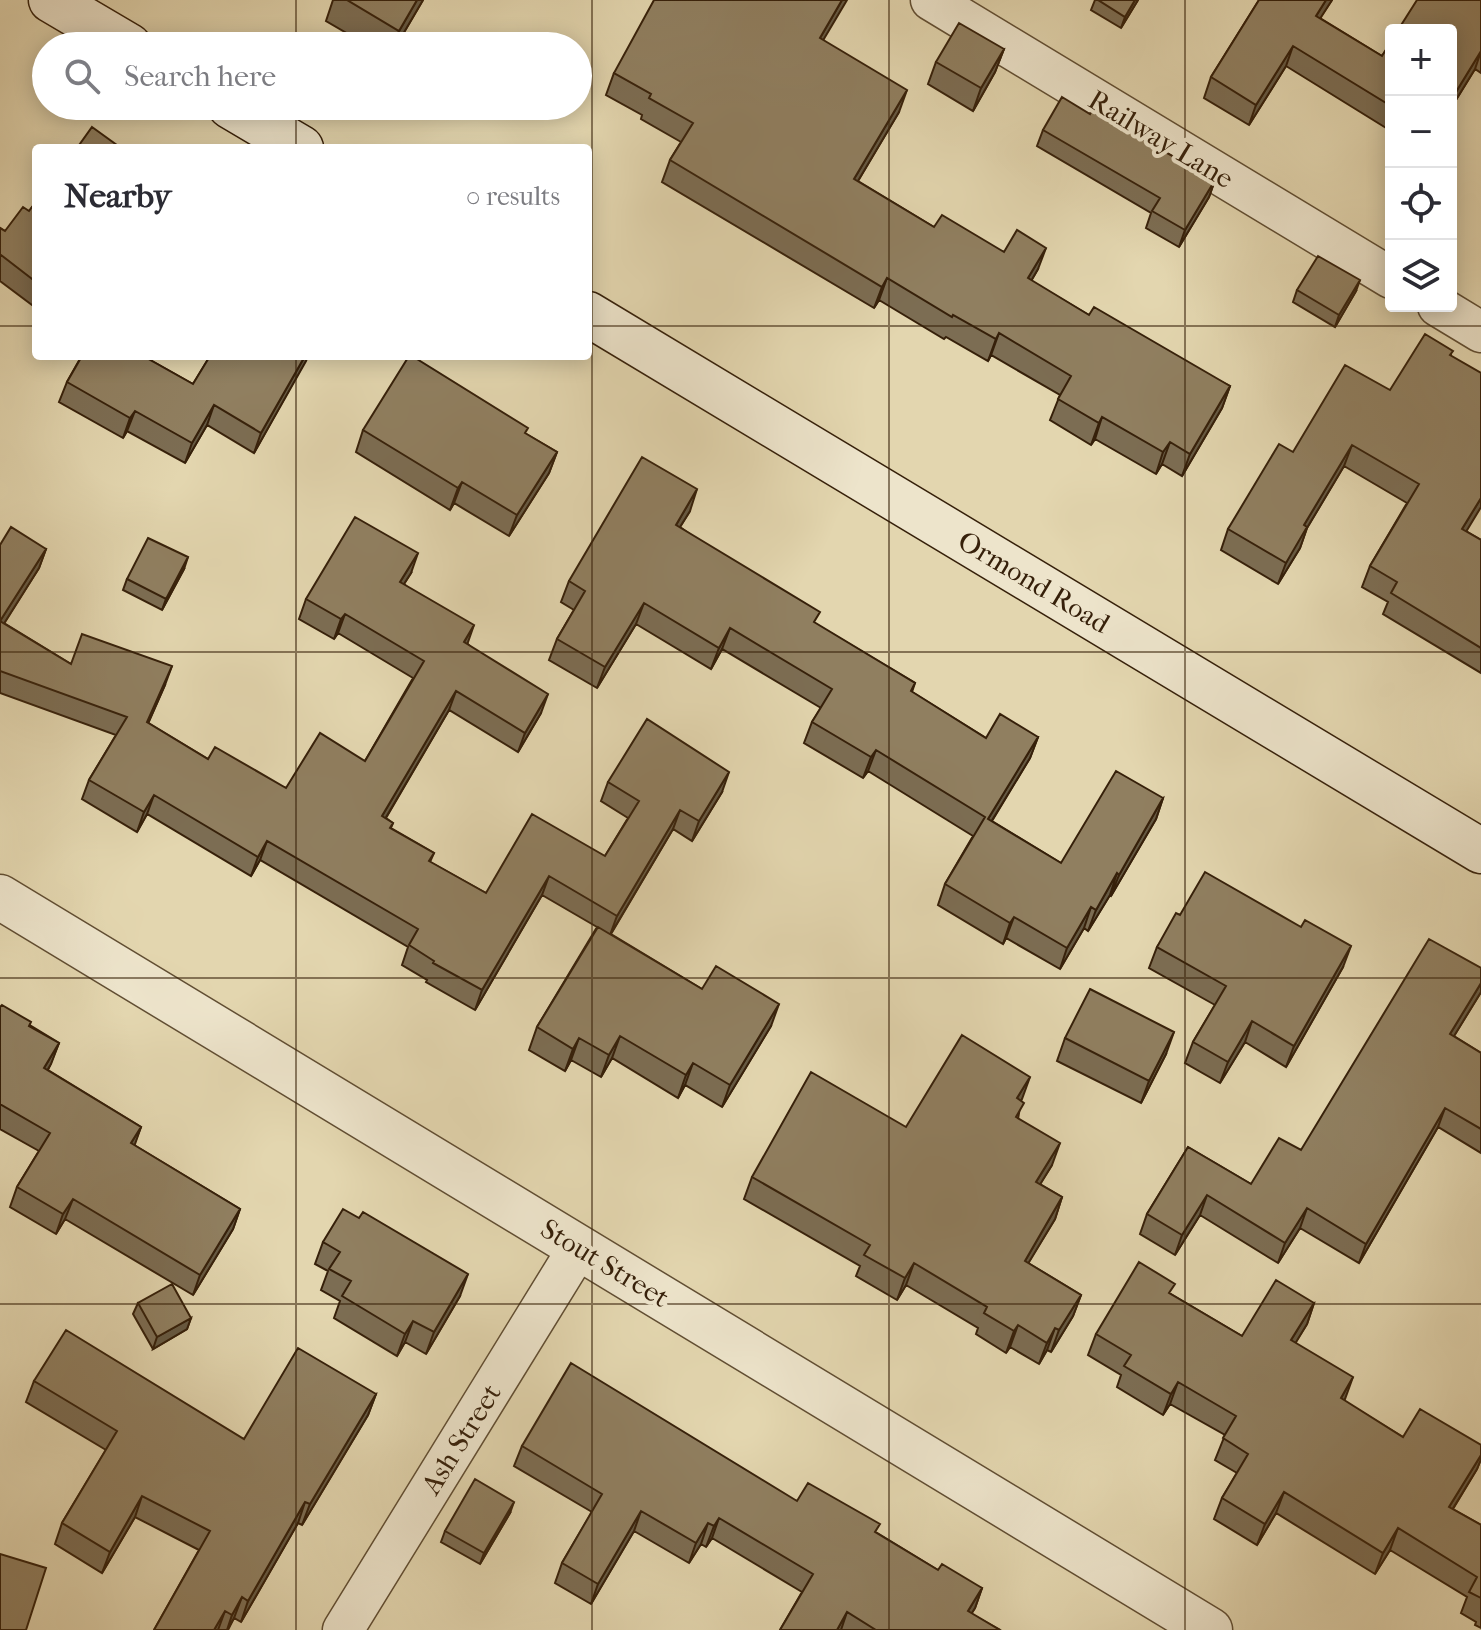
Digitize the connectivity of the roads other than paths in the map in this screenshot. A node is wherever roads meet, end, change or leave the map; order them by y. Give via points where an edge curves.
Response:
1 (51, 0) edge
2 (931, 0) edge
3 (105, 32) edge
4 (254, 120) edge
5 (294, 144) edge
6 (1385, 274) edge
7 (1448, 312) edge
8 (592, 316) edge
9 (1481, 332) edge
10 (1481, 851) edge
11 (0, 897) edge
12 (579, 1247) junction
13 (343, 1630) edge
14 (1210, 1630) edge

1 - 3 street
2 - 6 street, Railway Lane
4 - 5 street
7 - 9 street
8 - 10 street, Ormond Road
11 - 12 street, Stout Street
12 - 13 street, Ash Street
12 - 14 street, Stout Street

